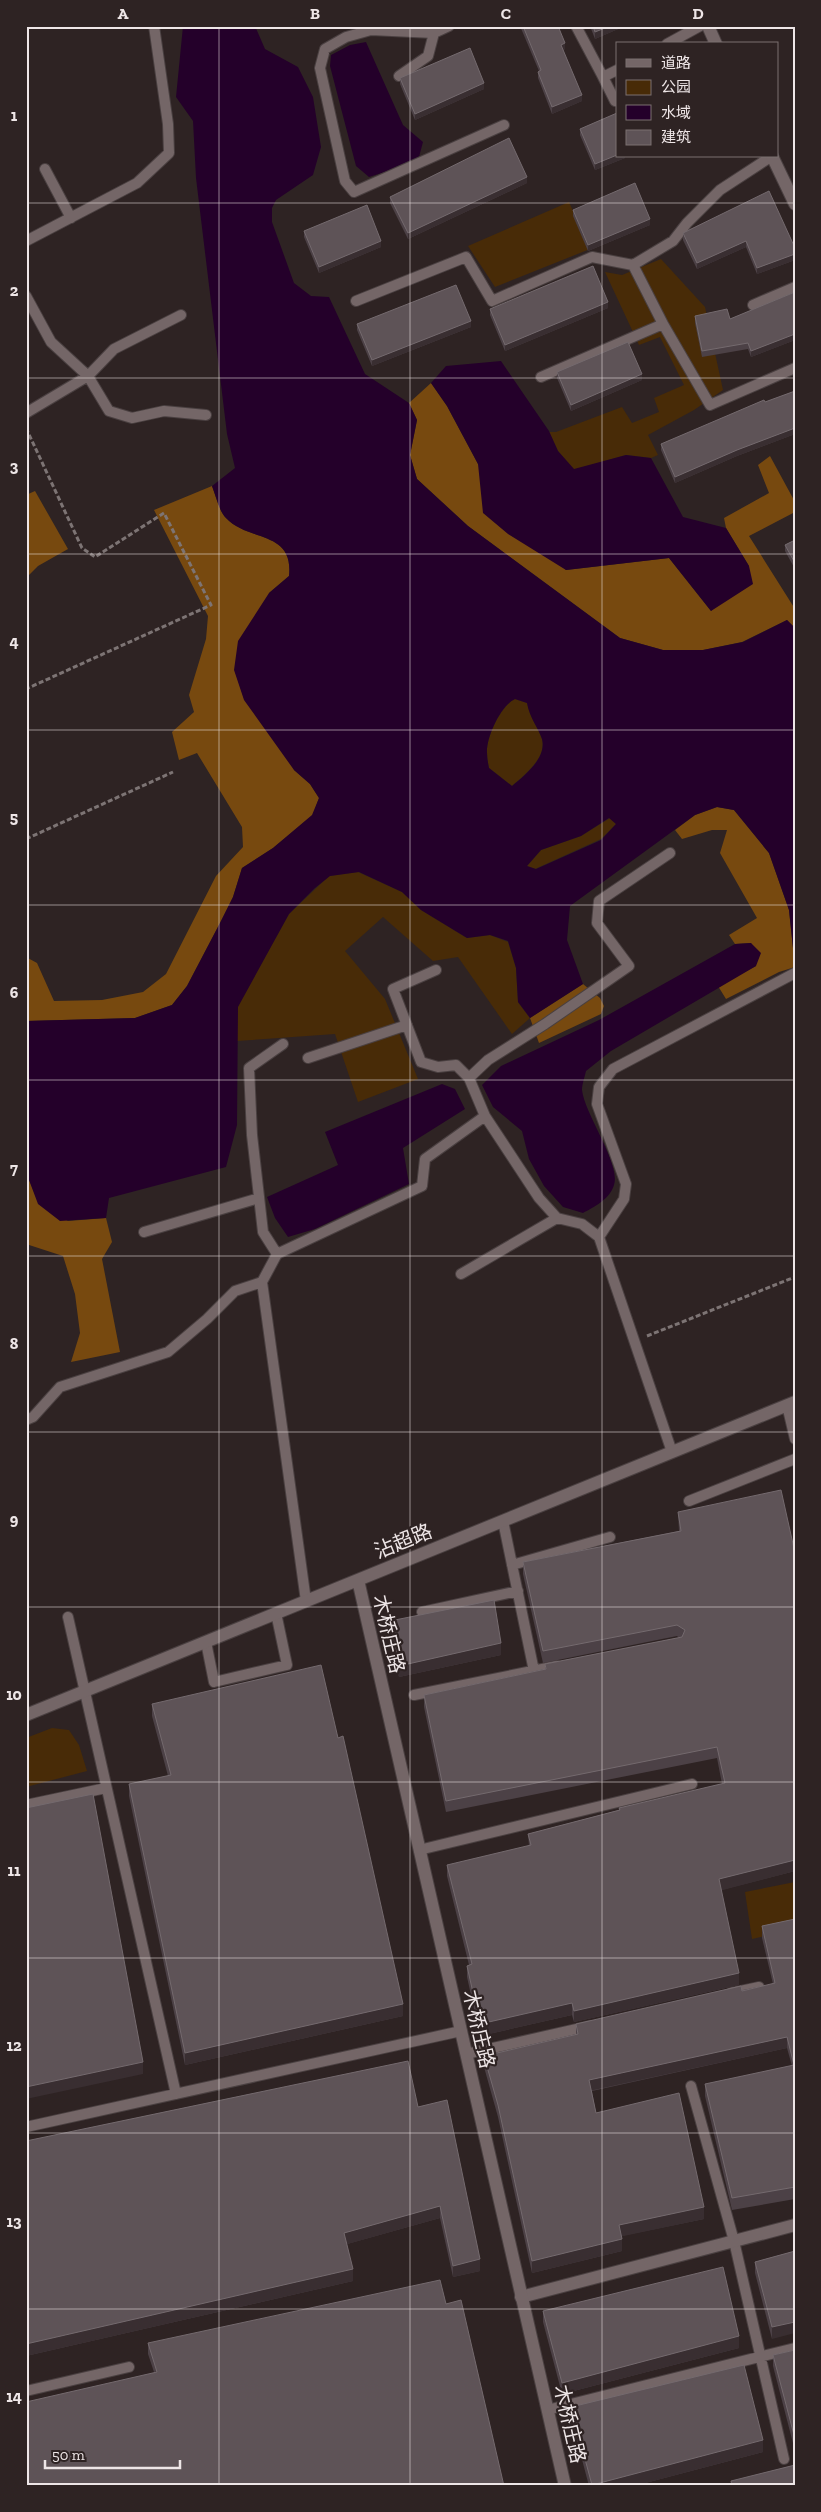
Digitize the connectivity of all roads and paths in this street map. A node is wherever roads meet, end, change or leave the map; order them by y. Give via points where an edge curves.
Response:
1 (154, 26) edge
2 (449, 26) edge
3 (576, 26) edge
4 (700, 26) edge
5 (708, 26) edge
6 (359, 30) edge
7 (434, 33) junction
8 (671, 42) edge
9 (715, 42) edge
10 (616, 70) edge
11 (399, 76) edge
12 (603, 77) junction
13 (616, 101) dead end
14 (504, 125) dead end
15 (769, 158) edge
16 (773, 158) edge
17 (45, 169) dead end
18 (792, 190) edge
19 (795, 204) edge
20 (71, 218) junction
21 (26, 241) edge
22 (634, 265) junction
23 (795, 287) edge
24 (26, 296) edge
25 (356, 301) dead end
26 (753, 305) dead end
27 (181, 316) dead end
28 (662, 324) junction
29 (795, 368) edge
30 (88, 376) junction
31 (541, 377) dead end
32 (26, 413) edge
33 (206, 415) dead end
34 (26, 428) edge
35 (26, 689) edge
36 (173, 772) dead end
37 (26, 839) edge
38 (670, 853) dead end
39 (436, 970) dead end
40 (795, 974) edge
41 (407, 1025) junction
42 (284, 1044) dead end
43 (308, 1058) dead end
44 (469, 1078) junction
45 (485, 1116) junction
46 (259, 1198) junction
47 (557, 1218) junction
48 (144, 1232) dead end
49 (599, 1237) junction
50 (277, 1254) junction
51 (461, 1274) dead end
52 (795, 1277) edge
53 (262, 1282) junction
54 (635, 1341) junction
55 (791, 1403) edge
56 (26, 1420) edge
57 (795, 1439) edge
58 (672, 1452) junction
59 (795, 1459) edge
60 (689, 1501) dead end
61 (503, 1521) junction
62 (610, 1537) dead end
63 (512, 1565) junction
64 (358, 1580) junction
65 (518, 1591) junction
66 (306, 1601) junction
67 (422, 1612) edge
68 (276, 1613) junction
69 (68, 1617) dead end
70 (206, 1642) junction
71 (572, 1663) edge
72 (534, 1671) junction
73 (83, 1692) junction
74 (414, 1695) dead end
75 (26, 1715) edge
76 (692, 1784) dead end
77 (106, 1788) junction
78 (26, 1805) edge
79 (419, 1850) junction
80 (759, 1987) edge
81 (721, 1996) edge
82 (598, 2024) edge
83 (461, 2030) junction
84 (466, 2054) junction
85 (691, 2086) dead end
86 (176, 2094) junction
87 (26, 2128) edge
88 (795, 2225) edge
89 (734, 2241) junction
90 (521, 2297) junction
91 (795, 2348) edge
92 (759, 2357) junction
93 (129, 2367) dead end
94 (26, 2391) edge
95 (547, 2410) junction
96 (784, 2459) dead end
97 (565, 2486) edge

1 - 20 lane via 169,153 137,183
2 - 7 lane
3 - 12 lane
4 - 8 lane
5 - 9 street
6 - 7 lane
6 - 14 lane via 325,49 320,68 345,181 354,192
7 - 11 lane via 428,56
10 - 12 lane
12 - 13 lane
15 - 22 lane via 720,190 687,223 674,242
16 - 18 street
17 - 20 lane
18 - 19 street
20 - 21 lane
22 - 25 lane via 592,257 492,301 466,258
22 - 28 lane
23 - 26 lane
24 - 30 lane via 51,342
27 - 30 lane via 114,349
28 - 29 lane via 710,405
28 - 31 lane
30 - 32 lane
30 - 33 lane via 109,411 132,418 164,411
34 - 35 path via 82,548 94,557 164,513 211,605
36 - 37 path
38 - 44 lane via 599,901 597,922 629,966 488,1060
39 - 41 lane via 393,989
40 - 49 lane via 613,1069 600,1087 597,1104 626,1184 624,1199
41 - 43 lane
41 - 44 lane via 421,1062 438,1068 456,1065
42 - 46 lane via 249,1068
44 - 45 lane
45 - 47 lane via 539,1198
45 - 50 lane via 425,1159 422,1186
46 - 48 lane
46 - 50 lane via 263,1232
47 - 49 lane via 582,1224
47 - 51 lane
49 - 54 lane
50 - 53 lane
52 - 54 path
53 - 56 lane via 235,1292 168,1352 60,1387 33,1417
53 - 66 lane
54 - 58 lane
55 - 57 lane
55 - 58 street, 沾超路
58 - 61 street, 沾超路
59 - 60 lane
61 - 63 lane
61 - 64 street, 沾超路
62 - 63 lane
63 - 65 lane
64 - 66 street, 沾超路
64 - 79 street, 木桥庄路
65 - 67 lane
65 - 72 lane
66 - 68 street, 沾超路
68 - 70 street, 沾超路
68 - 70 lane via 287,1665 214,1682
69 - 73 lane
70 - 73 street, 沾超路
71 - 72 lane
72 - 74 lane
73 - 75 street, 沾超路
73 - 77 lane
76 - 79 lane
77 - 78 lane
77 - 86 lane
79 - 83 street, 木桥庄路
80 - 81 lane
82 - 84 lane
83 - 84 street, 木桥庄路
83 - 86 lane
84 - 90 street, 木桥庄路
85 - 89 lane
86 - 87 lane
88 - 89 street
89 - 90 street
89 - 92 lane
90 - 95 street, 木桥庄路
91 - 92 lane
92 - 95 lane
92 - 96 lane
93 - 94 lane
95 - 97 street, 木桥庄路

